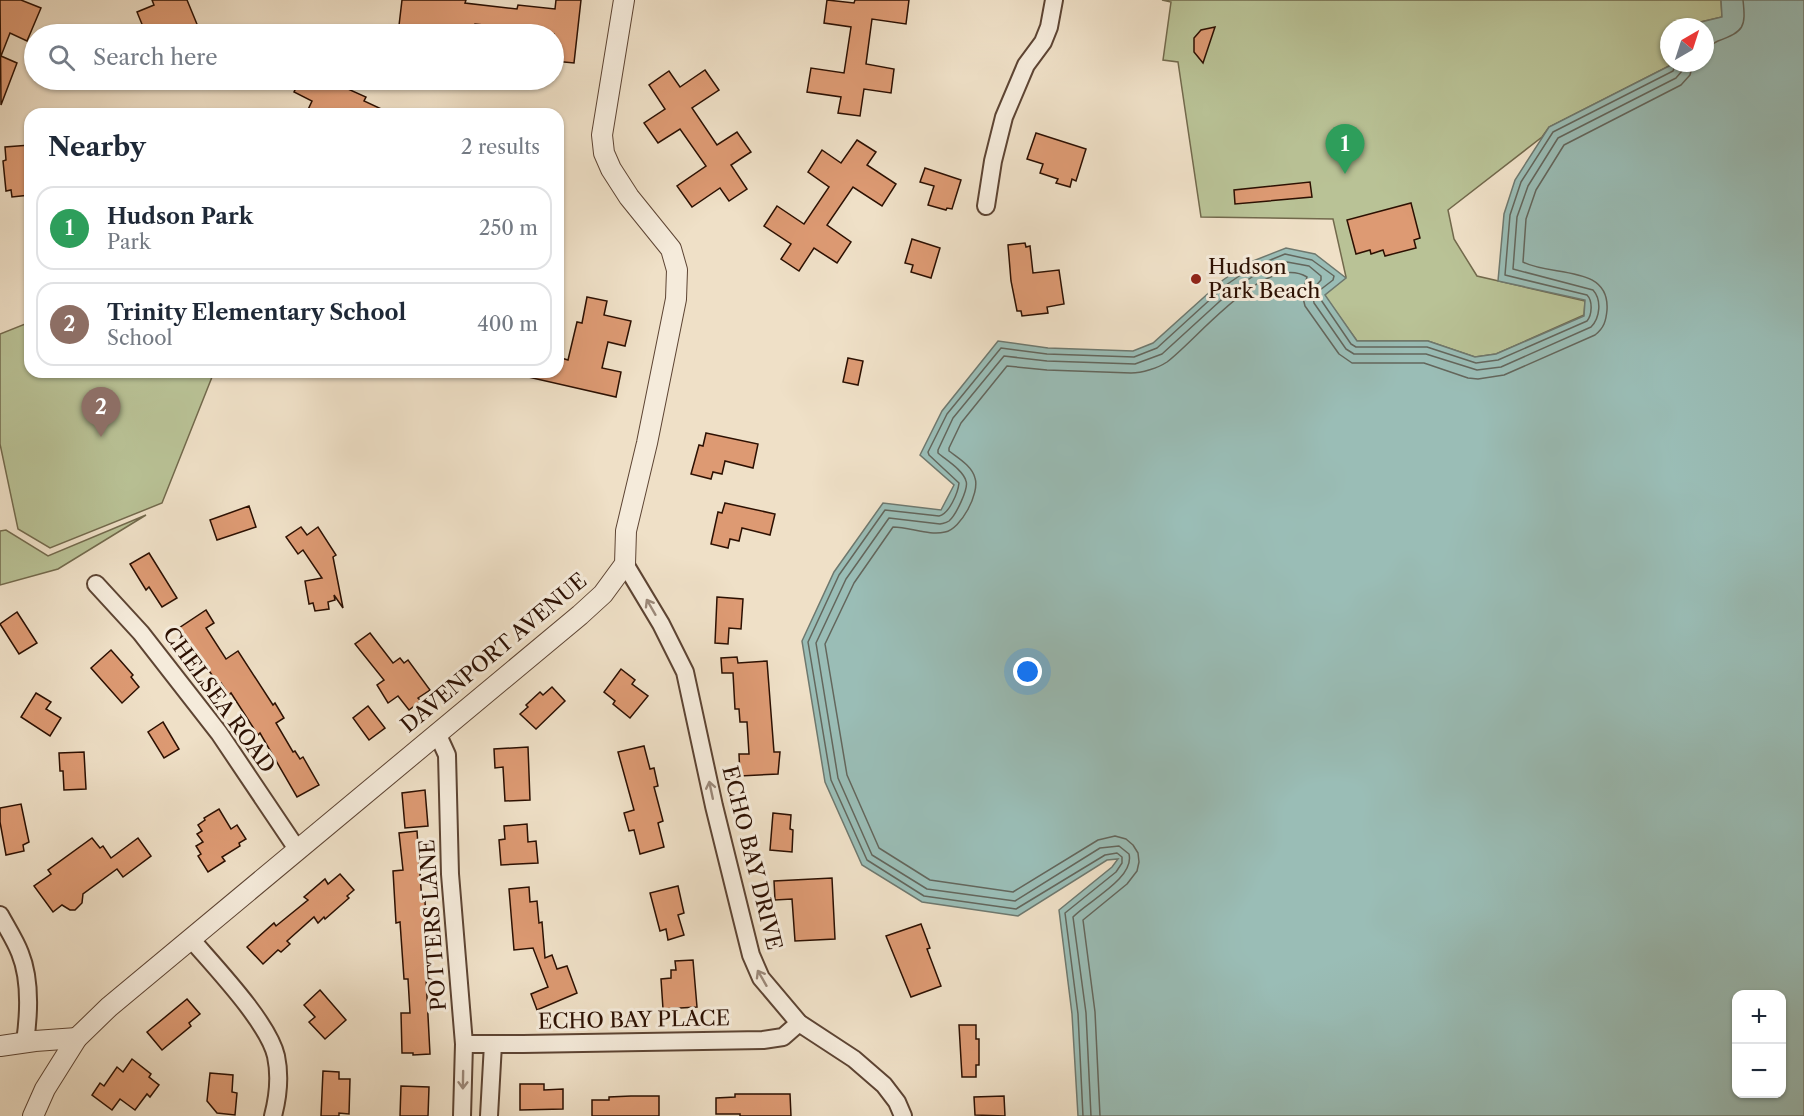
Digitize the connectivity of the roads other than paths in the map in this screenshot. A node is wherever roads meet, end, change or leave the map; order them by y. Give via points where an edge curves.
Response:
1 (624, 0) edge
2 (1054, 0) edge
3 (986, 206) dead end
4 (625, 564) junction
5 (96, 584) dead end
6 (436, 733) junction
7 (297, 849) junction
8 (0, 915) edge
9 (191, 939) junction
10 (799, 1023) junction
11 (77, 1038) junction
12 (25, 1042) junction
13 (464, 1044) junction
14 (493, 1044) junction
15 (0, 1046) edge
16 (33, 1116) edge
17 (273, 1116) edge
18 (462, 1116) edge
19 (489, 1116) edge
20 (903, 1116) edge

1 - 4 street via 602,135 604,153 629,196 671,249 677,270 676,299 626,531
2 - 3 street via 1043,42 1026,64 1004,117
4 - 6 street, DAVENPORT AVENUE via 603,594
10 -> 4 street, ECHO BAY DRIVE via 761,978 751,955 685,672
5 - 7 street, CHELSEA ROAD via 141,633 219,733
6 - 7 street, DAVENPORT AVENUE
6 - 13 street, POTTERS LANE via 447,755 450,874
7 - 9 street, DAVENPORT AVENUE
8 - 12 street via 26,972
9 - 11 street, DAVENPORT AVENUE
9 - 17 street via 267,1034 276,1056 278,1087
10 - 14 street, ECHO BAY PLACE via 783,1037 763,1040
10 - 20 street, ECHO BAY DRIVE via 869,1072 897,1101
11 - 12 street
11 - 16 street, DAVENPORT AVENUE
12 - 15 street
13 - 14 street, ECHO BAY PLACE
13 -> 18 street, POTTERS LANE
14 - 19 street

